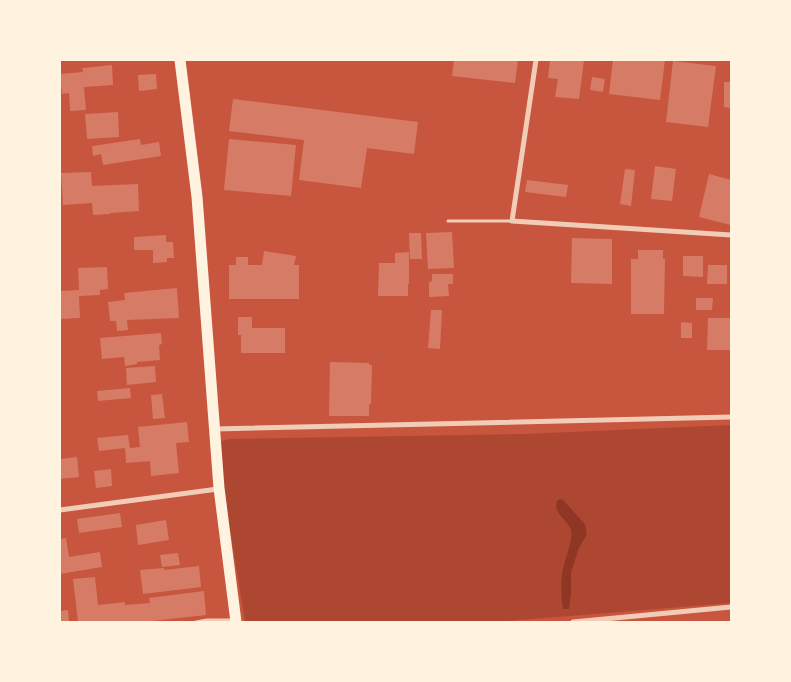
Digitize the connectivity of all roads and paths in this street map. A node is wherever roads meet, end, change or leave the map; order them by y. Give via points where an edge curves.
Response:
1 (180, 60) edge
2 (536, 60) edge
3 (448, 221) dead end
4 (512, 221) junction
5 (731, 235) edge
6 (731, 417) edge
7 (214, 429) junction
8 (219, 488) junction
9 (60, 510) edge
10 (731, 607) edge
11 (236, 621) edge
12 (196, 622) edge
13 (573, 622) edge

1 - 7 main road via 197,197
2 - 4 street
3 - 4 lane
4 - 5 street
6 - 7 street
7 - 8 main road
8 - 9 street
8 - 11 main road
10 - 13 street
11 - 12 lane

